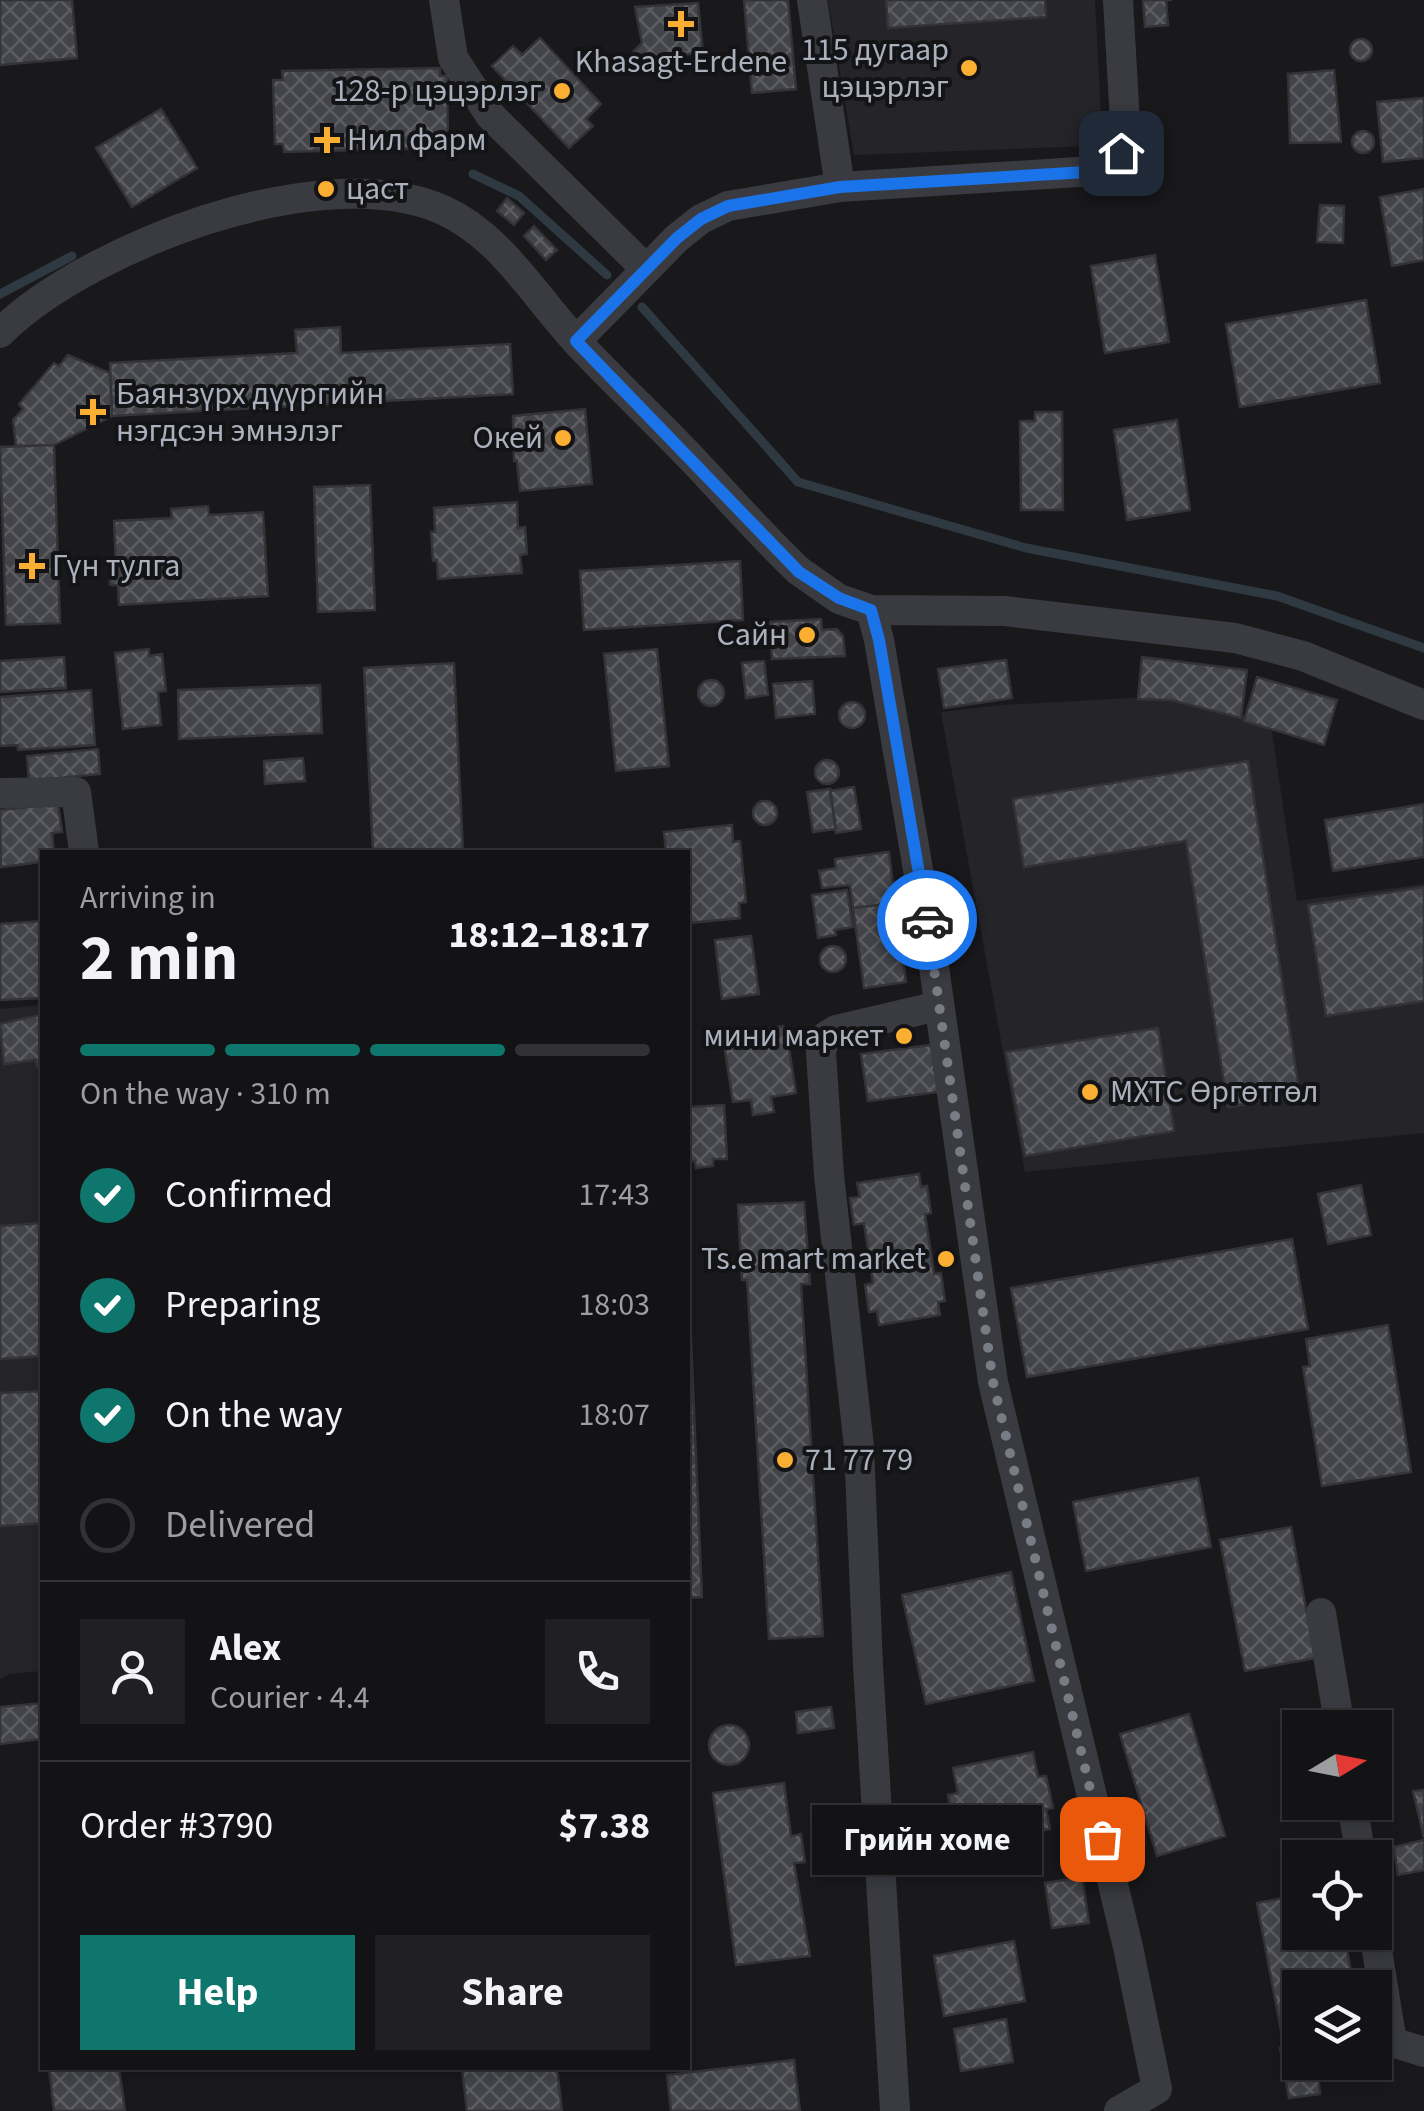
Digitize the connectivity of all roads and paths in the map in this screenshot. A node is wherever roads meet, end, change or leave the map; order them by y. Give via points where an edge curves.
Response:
1 (444, 0) edge
2 (812, 0) edge
3 (1118, 0) edge
4 (840, 187) junction
5 (646, 269) junction
6 (0, 333) edge
7 (576, 341) junction
8 (871, 610) junction
9 (1424, 705) edge
10 (0, 793) edge
11 (84, 850) edge
12 (938, 1006) junction
13 (1321, 1613) dead end
14 (1337, 1710) edge
15 (1377, 1950) edge
16 (1424, 2052) edge
17 (896, 2111) edge
18 (1119, 2111) edge

1 - 5 street via 453,58 490,115
2 - 4 street
3 - 4 street via 1126,133 1113,162 1078,172
4 - 5 street via 719,210
5 - 7 street
6 - 7 street via 59,289 177,229 236,210 329,194 404,198 479,229
7 - 8 street via 799,572
8 - 9 street via 1005,612 1235,638 1303,656
8 - 12 street
10 - 11 street via 76,792
12 - 17 street via 836,1030 821,1052 859,1447
12 - 18 street via 993,1382 1157,2089
13 - 14 street
15 - 16 street via 1392,2042

